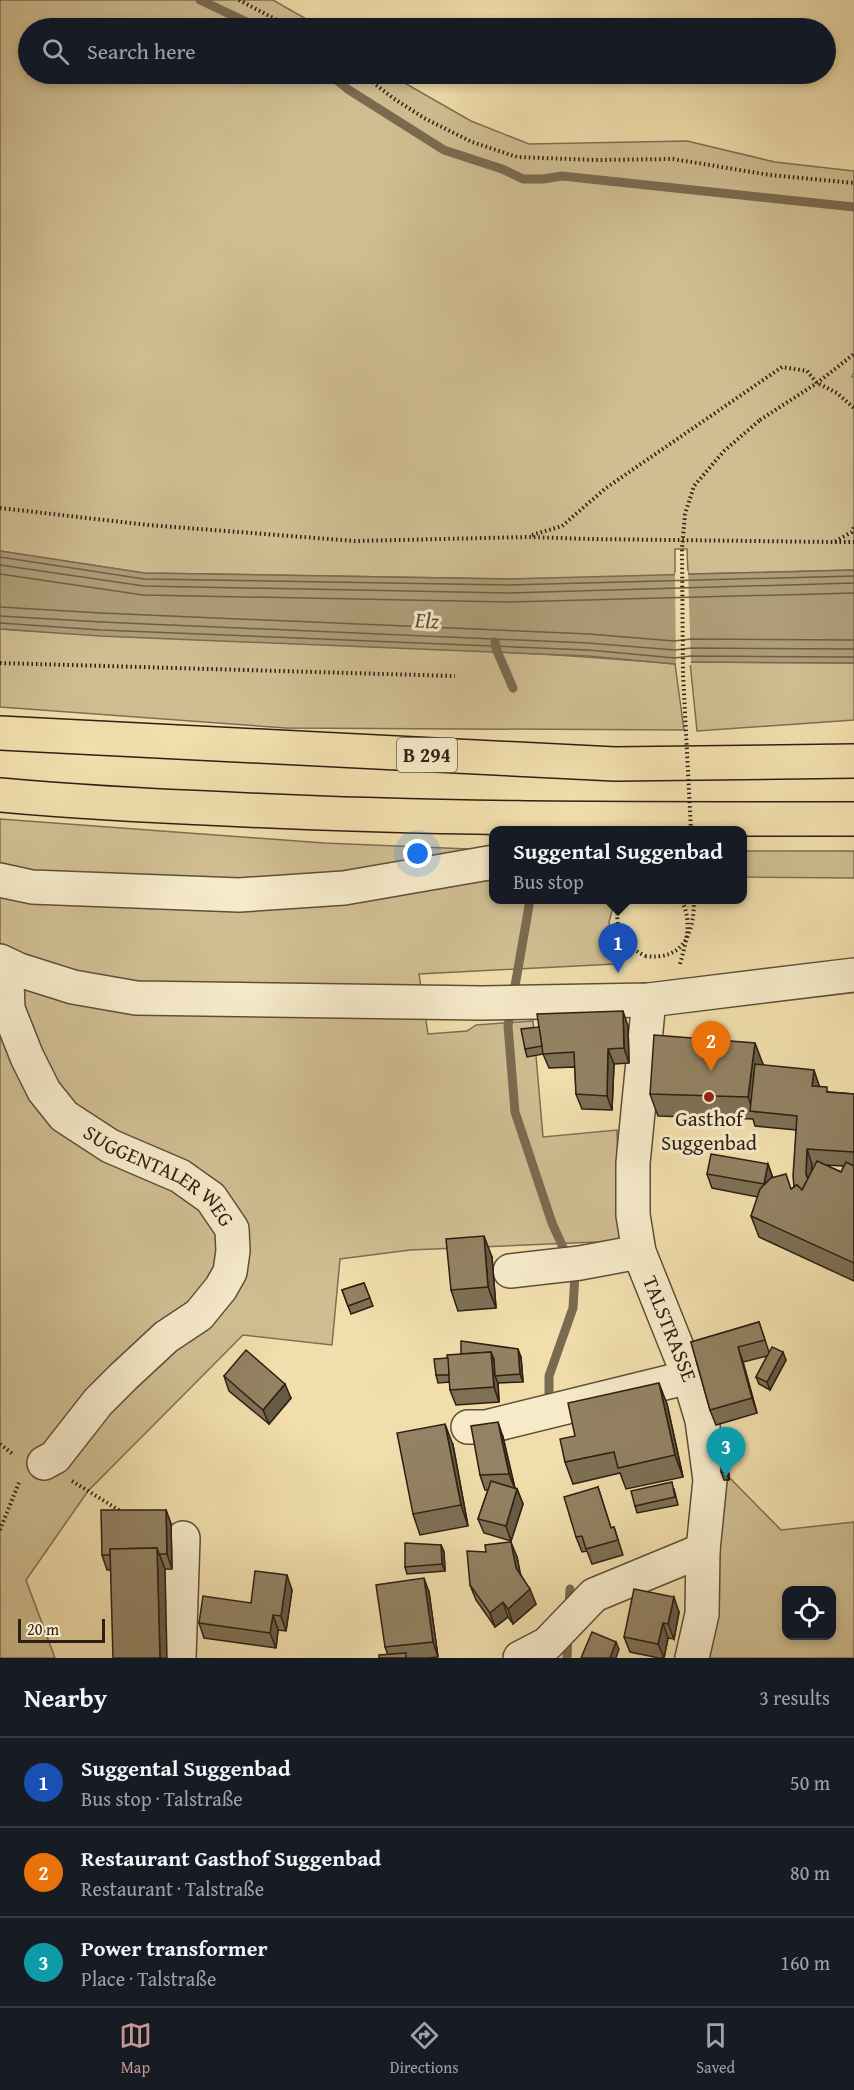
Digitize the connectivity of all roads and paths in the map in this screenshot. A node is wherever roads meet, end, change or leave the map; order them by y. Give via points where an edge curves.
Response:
1 (239, 0) edge
2 (273, 18) edge
3 (375, 84) edge
4 (854, 183) edge
5 (854, 354) edge
6 (817, 383) junction
7 (854, 408) edge
8 (0, 508) edge
9 (854, 527) edge
10 (528, 537) junction
11 (834, 542) junction
12 (854, 542) edge
13 (0, 663) edge
14 (455, 676) dead end
15 (0, 733) edge
16 (854, 761) edge
17 (0, 795) edge
18 (854, 819) edge
19 (678, 825) edge
20 (489, 863) edge
21 (0, 880) edge
22 (620, 904) edge
23 (683, 904) edge
24 (694, 904) edge
25 (4, 972) edge
26 (854, 975) edge
27 (660, 998) junction
28 (639, 1252) junction
29 (510, 1271) dead end
30 (690, 1377) junction
31 (468, 1427) dead end
32 (33, 1469) junction
33 (124, 1513) edge
34 (0, 1530) edge
35 (183, 1538) dead end
36 (703, 1551) junction
37 (534, 1651) edge
38 (179, 1658) edge
39 (692, 1658) edge

1 - 2 path
3 - 4 path via 424,118 472,142 517,157 673,159 770,175
5 - 6 path
6 - 7 path
6 - 10 path via 807,371 782,367 606,488 562,526
6 - 19 path, bridge via 760,420 724,451 694,486 685,514
8 - 10 path via 148,525 355,541
9 - 11 path
10 - 11 path
11 - 12 path
13 - 14 path
15 - 16 highway, B 294 via 615,765
17 - 19 highway via 355,816
18 - 19 highway
20 - 21 street via 344,888 239,895 32,887
22 - 24 path, bridge via 617,925 625,941 634,951 654,958 670,955 684,943
23 - 27 path via 688,932
25 - 27 street via 19,970 73,987 136,998 533,1003
25 - 32 street, SUGGENTALER WEG via 8,1009 27,1057 44,1091 64,1116 110,1146 180,1176 211,1198 232,1229 234,1251 230,1272 199,1316 166,1337 98,1402 55,1457
26 - 27 street
27 - 28 street, TALSTRASSE via 633,1163 633,1215
28 - 29 street
28 - 30 street, TALSTRASSE
30 - 31 street via 486,1427
30 - 36 street, TALSTRASSE via 702,1420 710,1480
32 - 33 path
32 - 34 path
35 - 38 street
36 - 37 street via 594,1595
36 - 39 street, TALSTRASSE via 702,1614

